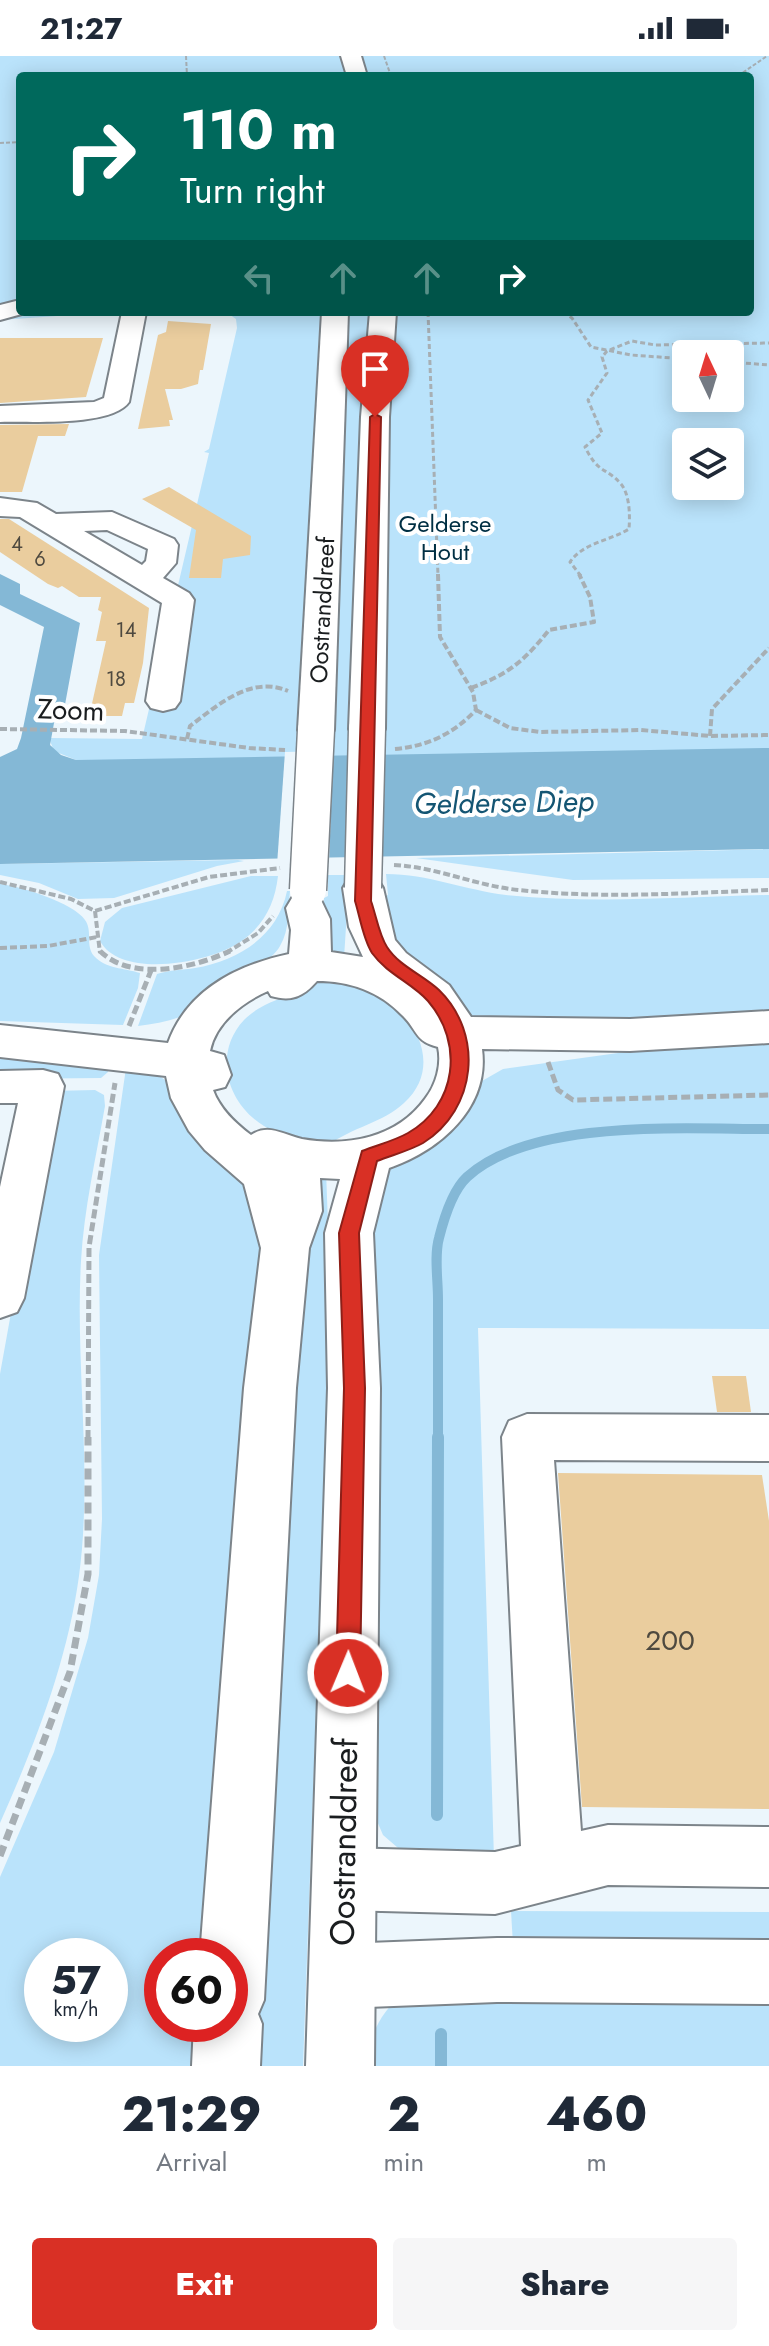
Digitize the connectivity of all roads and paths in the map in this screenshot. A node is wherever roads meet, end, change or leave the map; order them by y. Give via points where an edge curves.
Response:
1 (767, 56) edge
2 (744, 72) edge
3 (133, 316) edge
4 (335, 316) edge
5 (383, 316) edge
6 (428, 316) edge
7 (569, 316) edge
8 (769, 343) edge
9 (607, 351) junction
10 (672, 358) edge
11 (744, 363) edge
12 (769, 365) edge
13 (0, 414) edge
14 (0, 507) edge
15 (769, 648) edge
16 (471, 688) junction
17 (163, 701) dead end
18 (293, 701) dead end
19 (476, 710) junction
20 (2, 729) edge
21 (769, 735) edge
22 (710, 736) junction
23 (438, 739) dead end
24 (0, 882) edge
25 (371, 885) junction
26 (298, 889) junction
27 (769, 890) edge
28 (95, 911) junction
29 (260, 933) dead end
30 (97, 937) junction
31 (0, 948) edge
32 (296, 967) junction
33 (379, 969) junction
34 (0, 1025) edge
35 (769, 1027) edge
36 (0, 1041) edge
37 (451, 1044) junction
38 (196, 1053) junction
39 (21, 1086) edge
40 (112, 1104) dead end
41 (355, 1158) junction
42 (277, 1162) junction
43 (0, 1298) edge
44 (769, 1438) edge
45 (0, 1856) edge
46 (769, 1857) edge
47 (553, 1868) junction
48 (344, 1879) junction
49 (234, 1938) edge
50 (769, 1972) edge
51 (342, 1976) junction
52 (227, 2042) edge
53 (226, 2066) edge
54 (340, 2066) edge

1 - 2 path
3 - 13 street via 116,402 99,410
4 - 26 main road, Oostranddreef, bridge via 316,730
5 - 25 main road, Oostranddreef, bridge via 367,729
6 - 16 path via 440,637 444,654
7 - 9 path via 591,347
8 - 9 path via 632,341
9 - 10 path
9 - 16 path via 602,357 607,373 588,400 602,433 585,447 595,467 622,485 630,512 629,529 579,549 570,562 582,575 594,622 549,630 525,660
11 - 12 path
14 - 17 street via 27,509 178,600
15 - 22 path via 712,709
16 - 19 path
18 - 20 path, Zoom via 280,685 264,684 196,721 187,739 70,728
19 - 22 path via 510,728 540,732 641,730
19 - 23 path via 459,729
21 - 22 path
24 - 28 path via 71,899
25 - 27 path via 448,873 512,890 565,894
25 - 33 main road, Oostranddreef via 354,915 355,944
26 - 28 path via 251,869
26 - 32 main road, Oostranddreef
28 - 30 path
29 - 30 path via 204,962 152,968 117,965 100,953
30 - 31 path
32 - 33 main road
32 - 38 main road via 294,980 242,1003
33 - 37 main road
34 - 38 main road
35 - 37 main road
36 - 38 main road
37 - 41 main road via 457,1086 447,1108 415,1138
38 - 42 main road via 189,1084 205,1120 217,1134
39 - 43 street
40 - 45 path via 89,1247 88,1574 70,1672
41 - 42 main road
41 - 48 main road, Oostranddreef via 338,1210 349,1233 354,1388
42 - 49 main road via 266,1179 285,1248 270,1388
44 - 47 street via 527,1437
46 - 47 street via 608,1855
47 - 48 street via 495,1883
48 - 51 main road, Oostranddreef
50 - 51 street via 497,1970
51 - 54 main road, Oostranddreef
52 - 53 main road

